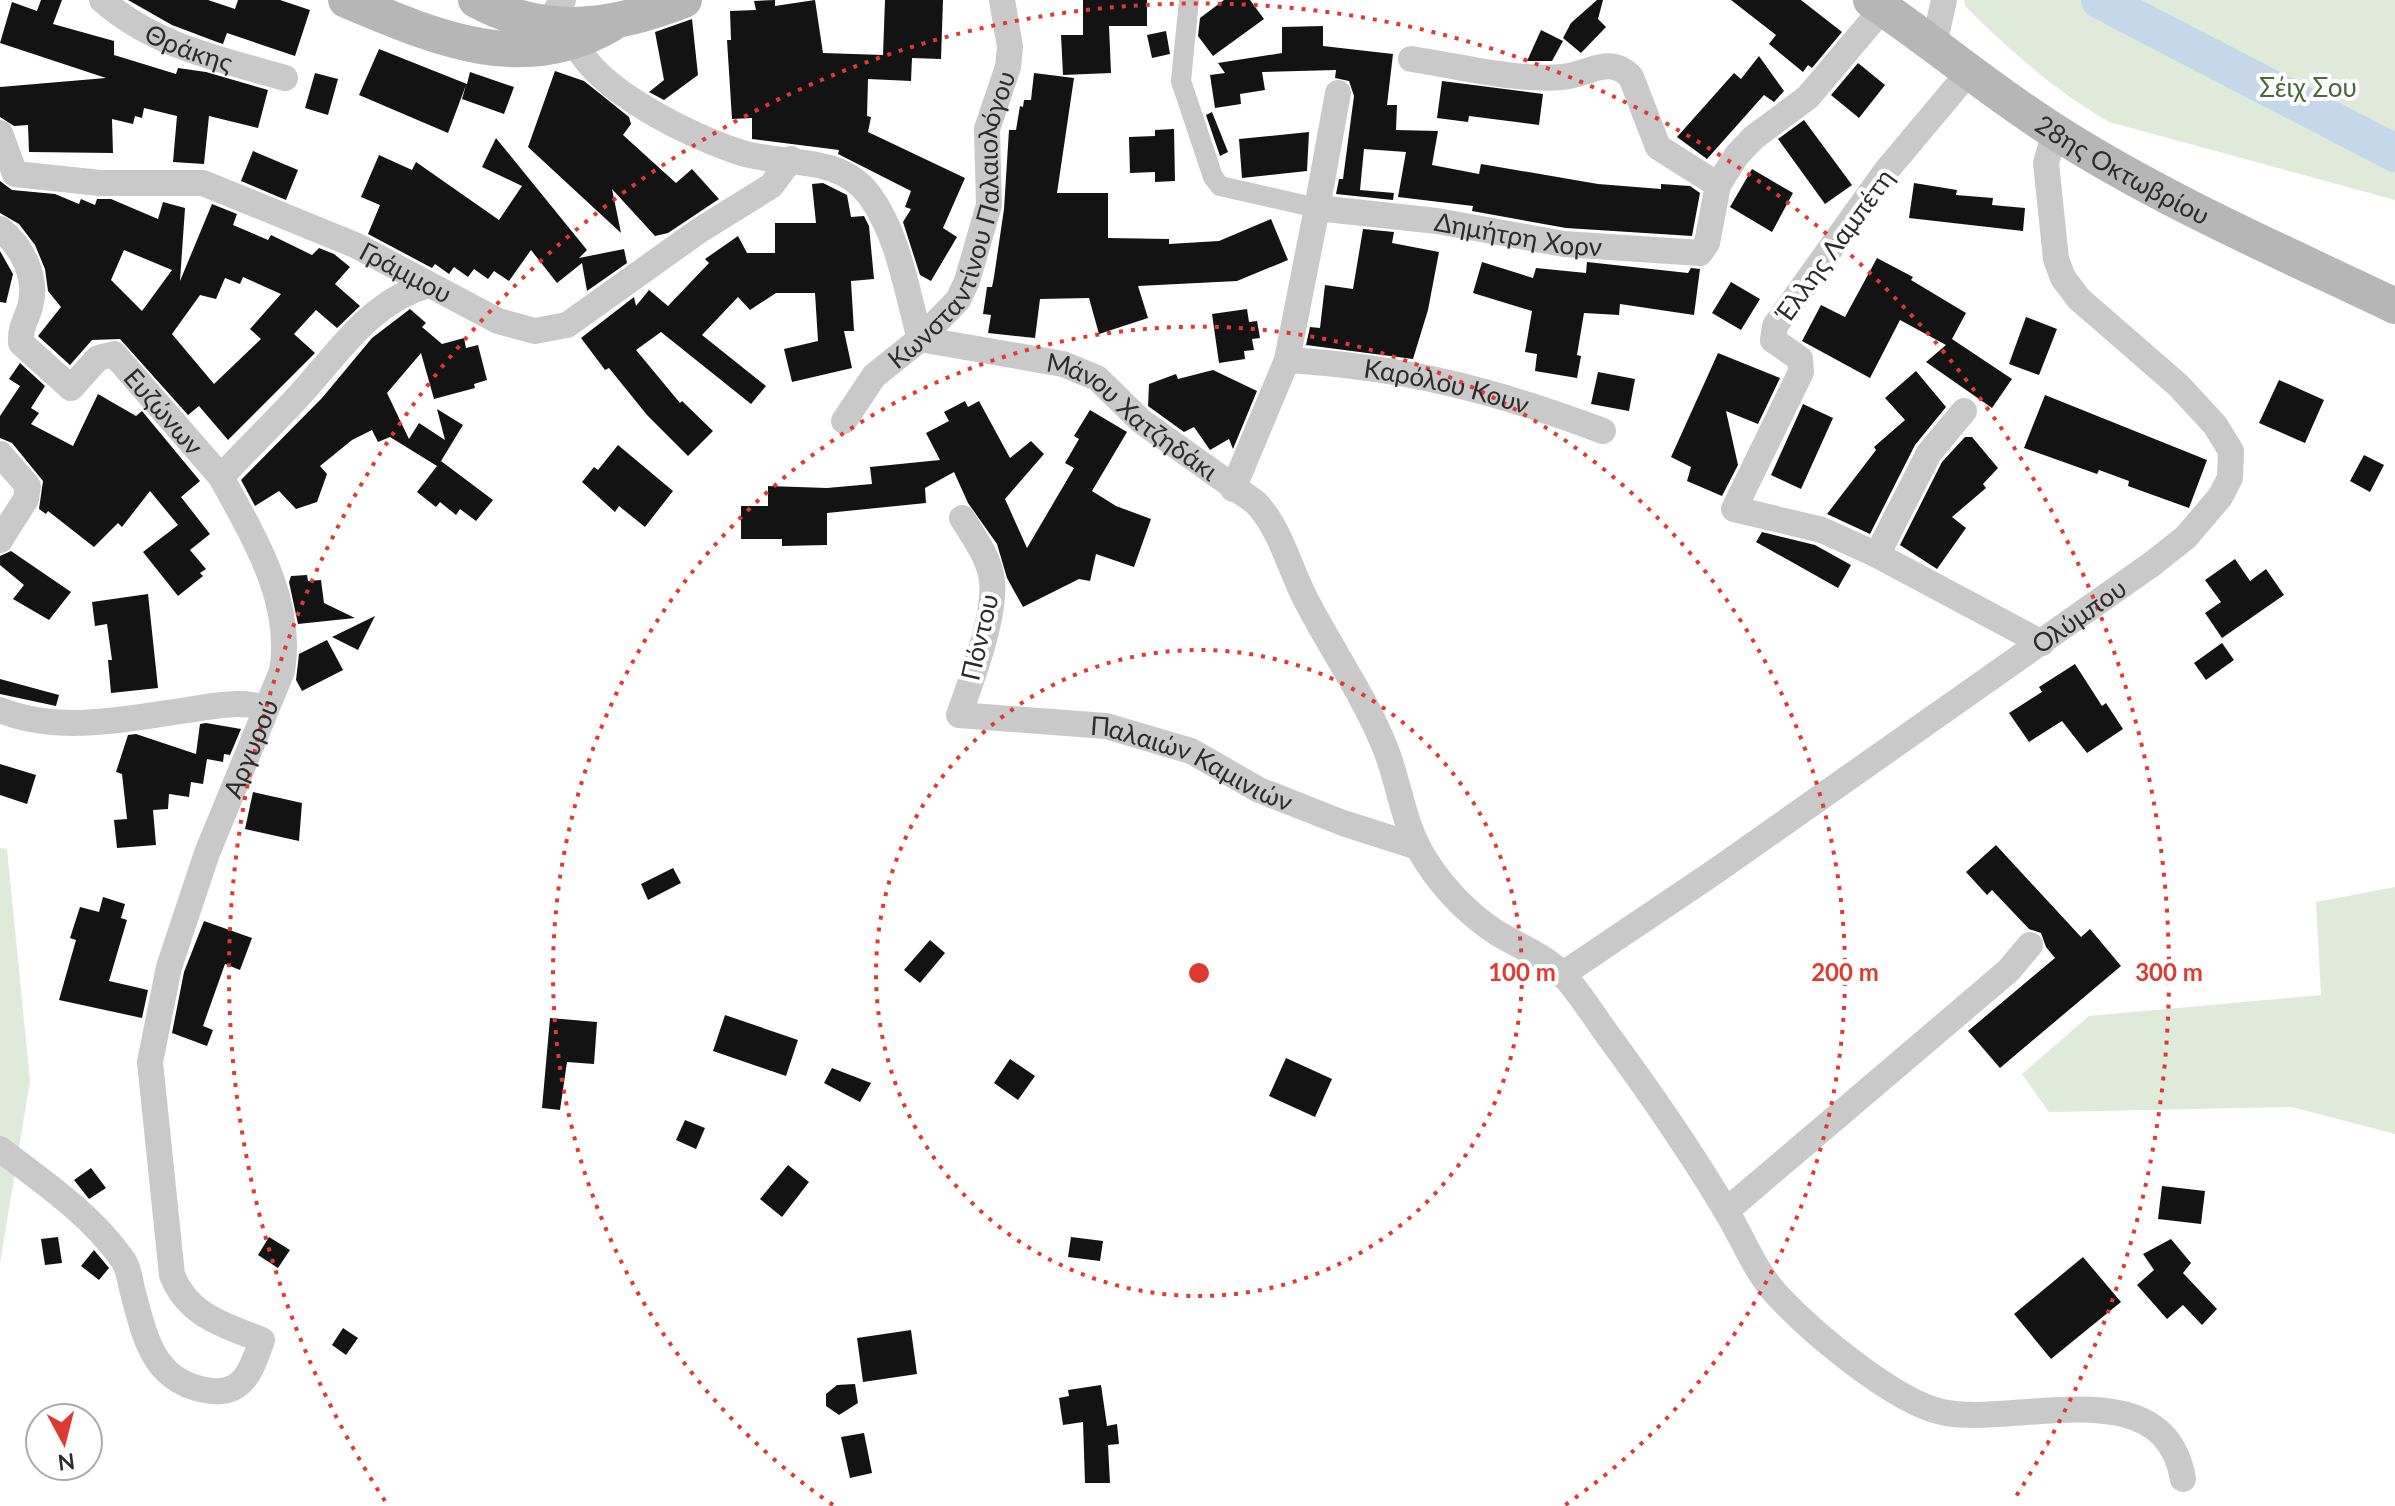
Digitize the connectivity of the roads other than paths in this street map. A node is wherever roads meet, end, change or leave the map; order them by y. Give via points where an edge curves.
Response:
1 (102, 0) edge
2 (346, 0) edge
3 (476, 0) edge
4 (684, 0) edge
5 (1002, 0) edge
6 (1189, 0) edge
7 (1944, 0) edge
8 (1877, 4) edge
9 (515, 19) junction
10 (564, 21) edge
11 (1934, 45) junction
12 (488, 49) junction
13 (1411, 59) dead end
14 (1969, 72) junction
15 (285, 78) dead end
16 (1338, 93) dead end
17 (2055, 132) junction
18 (0, 133) edge
19 (791, 159) junction
20 (1718, 185) junction
21 (1317, 208) junction
22 (0, 229) edge
23 (428, 285) junction
24 (2395, 306) edge
25 (920, 339) junction
26 (10, 347) edge
27 (1287, 360) junction
28 (1964, 411) dead end
29 (844, 421) dead end
30 (1603, 431) dead end
31 (0, 454) edge
32 (221, 477) junction
33 (1233, 489) junction
34 (962, 518) dead end
35 (0, 540) edge
36 (1877, 555) junction
37 (2042, 643) junction
38 (266, 708) junction
39 (0, 710) edge
40 (959, 715) joint
41 (1418, 847) junction
42 (2030, 945) dead end
43 (1563, 974) junction
44 (0, 1149) edge
45 (1726, 1211) junction
46 (2183, 1479) dead end

1 - 15 street, Θράκης via 169,43
2 - 12 main road via 429,35
3 - 9 main road
4 - 10 main road via 611,24
5 - 25 street, Κωνσταντίνου Παλαιολόγου via 1010,47 987,129 989,205 958,300
6 - 21 street via 1181,81 1213,177 1220,186
7 - 11 street
8 - 11 main road, 28ης Οκτωβρίου
8 - 20 street, Δημήτρη Χορν via 1804,101 1747,143
9 - 10 main road
9 - 12 main road via 512,33
10 - 12 main road via 519,51
10 - 19 street via 583,59 675,125 744,154
11 - 14 main road, 28ης Οκτωβρίου
13 - 20 street via 1553,77 1616,66 1631,77 1658,147
14 - 17 main road, 28ης Οκτωβρίου
14 - 36 street, Έλλης Λαμπέτη via 1886,171 1775,326 1773,340 1800,359 1801,372 1734,509 1800,522
16 - 21 street
17 - 24 main road, 28ης Οκτωβρίου via 2195,210
17 - 37 street, Ολύμπου via 2046,163 2056,259 2063,278 2215,425 2229,443 2232,463 2220,497 2186,537
18 - 23 street, Γράμμου via 15,174 100,183 203,183 355,245
19 - 23 street, Γράμμου via 771,186 567,325 516,329
19 - 25 street via 841,171 869,194 887,224
20 - 21 street, Δημήτρη Χορν via 1705,247 1695,254 1564,244 1437,221
21 - 27 street
22 - 26 street, Ευζώνων via 17,246 31,276 30,308
23 - 32 street via 400,293 352,333
25 - 29 street, Κωνσταντίνου Παλαιολόγου via 874,376
25 - 33 street, Μάνου Χατζηδάκι via 1063,364 1097,378 1141,421
26 - 32 street, Ευζώνων via 71,388 98,358 114,354
27 - 30 street, Καρόλου Κουν via 1398,370 1468,385
27 - 33 street
28 - 36 street via 1929,453
31 - 35 street via 22,475 28,493
32 - 38 street, Αργυρού via 274,584 286,652
33 - 41 street, Μάνου Χατζηδάκι via 1270,517 1298,584 1384,744
34 - 40 street, Πόντου via 992,578 981,651
36 - 37 street
37 - 43 street, Ολύμπου
38 - 39 street via 238,703 55,724
38 - 44 street, Αργυρού via 207,853 169,967 150,1062 172,1275 188,1304 203,1316 262,1340 249,1376 237,1386 211,1391 163,1369 148,1349 125,1262 72,1203
40 - 41 street, Παλαιών Καμινιών via 1120,730 1191,751 1259,790
41 - 43 street, Μάνου Χατζηδάκι via 1467,909
42 - 45 street via 2008,971
43 - 45 street, Μάνου Χατζηδάκι
45 - 46 street, Μάνου Χατζηδάκι via 1763,1280 1784,1302 1874,1378 1910,1401 1943,1412 1978,1415 2091,1409 2120,1413 2143,1422 2170,1444 2180,1459

